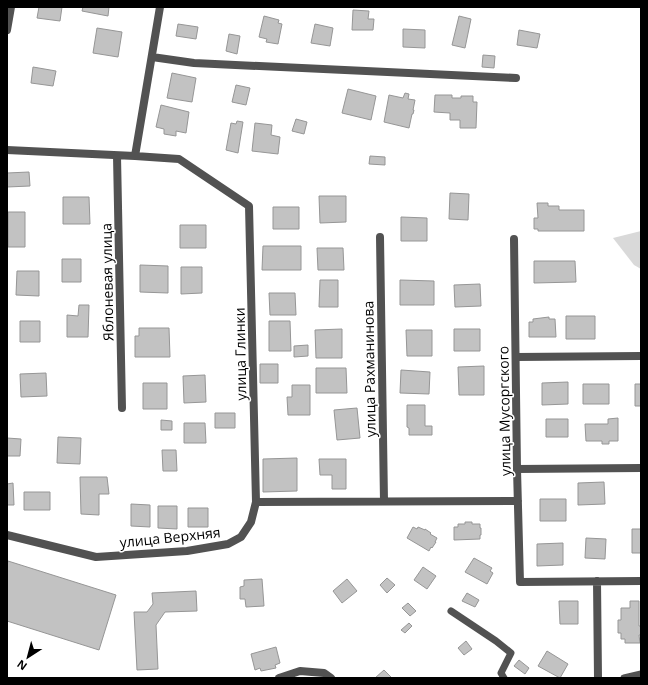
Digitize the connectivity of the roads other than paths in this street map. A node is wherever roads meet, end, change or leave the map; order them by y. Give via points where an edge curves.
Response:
1 (11, 7) edge
2 (160, 7) edge
3 (7, 30) edge
4 (152, 58) junction
5 (516, 78) dead end
6 (7, 150) edge
7 (117, 156) junction
8 (135, 156) junction
9 (380, 237) dead end
10 (514, 239) dead end
11 (641, 356) edge
12 (516, 357) junction
13 (122, 408) dead end
14 (641, 468) edge
15 (517, 469) junction
16 (384, 501) junction
17 (518, 501) junction
18 (256, 502) junction
19 (7, 535) edge
20 (598, 581) junction
21 (641, 581) edge
22 (451, 611) dead end
23 (641, 674) edge
24 (279, 678) edge
25 (331, 678) edge
26 (504, 678) edge
27 (598, 678) edge
28 (624, 678) edge

1 - 3 street
2 - 4 street
4 - 5 street via 194,63
4 - 8 street
6 - 7 street
7 - 8 street
7 - 13 street, Яблоневая улица
8 - 18 street, улица Глинки via 179,159 249,206
9 - 16 street, улица Рахманинова
10 - 12 street, улица Мусоргского
11 - 12 street
12 - 15 street, улица Мусоргского
14 - 15 street
15 - 17 street, улица Мусоргского
16 - 17 street
16 - 18 street
17 - 20 street, улица Мусоргского via 520,582
18 - 19 street, улица Верхняя via 251,522 242,537 228,544 187,551 96,557
20 - 21 street
20 - 27 street
22 - 26 lane via 511,653 501,673
23 - 28 lane
24 - 25 street via 300,671 324,673

